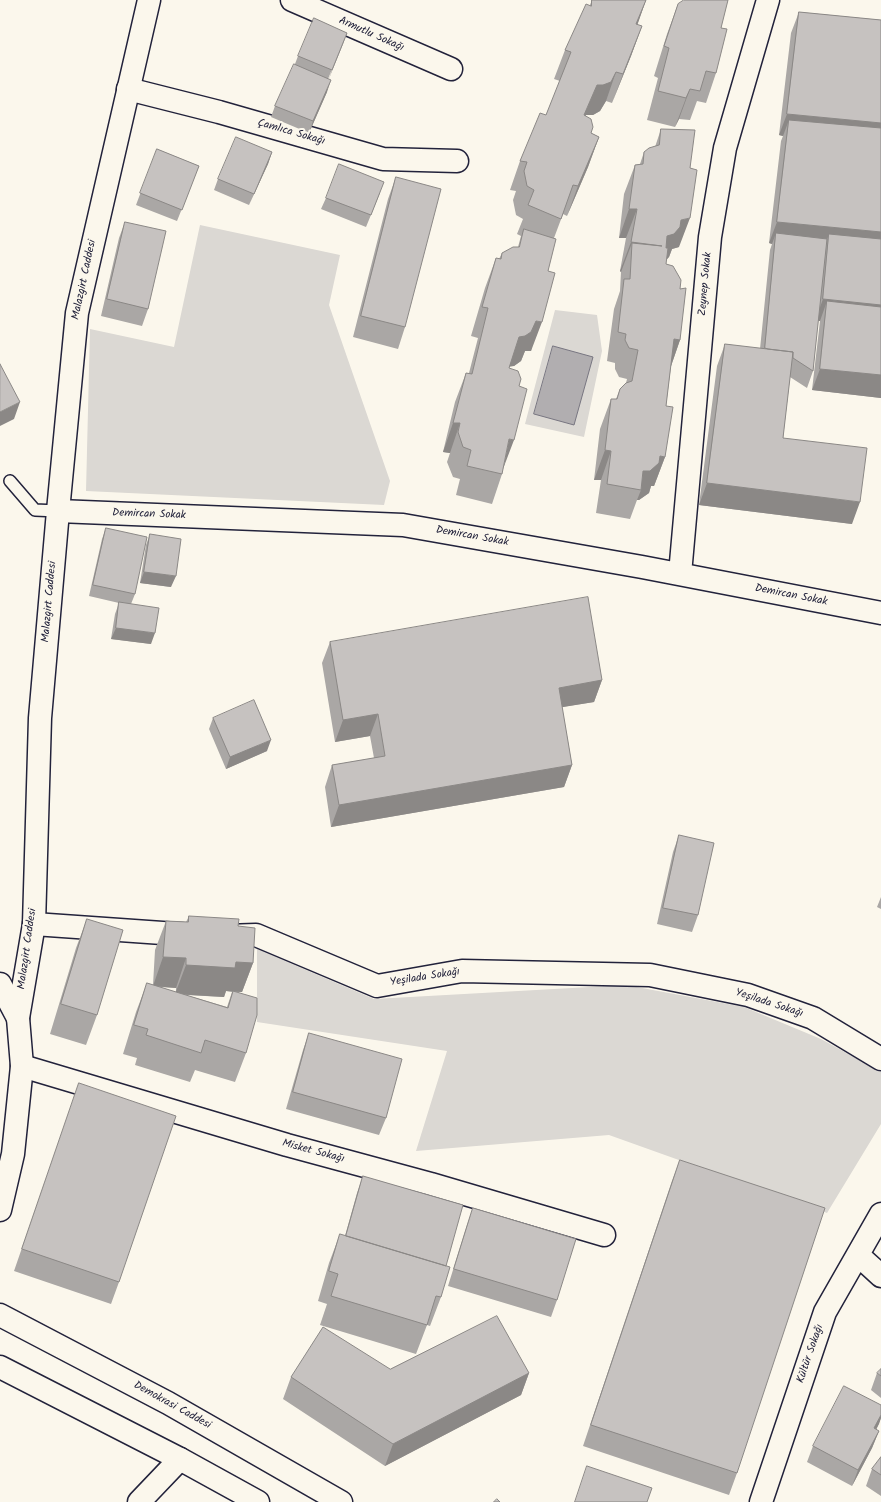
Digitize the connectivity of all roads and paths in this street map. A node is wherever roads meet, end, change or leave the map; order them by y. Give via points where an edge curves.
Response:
1 (149, 0) edge
2 (292, 0) edge
3 (768, 0) edge
4 (451, 70) dead end
5 (128, 89) junction
6 (457, 161) dead end
7 (10, 481) dead end
8 (58, 511) junction
9 (680, 574) junction
10 (881, 613) edge
11 (34, 924) junction
12 (0, 984) edge
13 (18, 1018) junction
14 (881, 1059) edge
15 (22, 1066) junction
16 (0, 1210) edge
17 (881, 1214) edge
18 (604, 1235) dead end
19 (858, 1256) junction
20 (881, 1276) edge
21 (0, 1315) edge
22 (0, 1357) edge
23 (0, 1367) edge
24 (23, 1379) junction
25 (180, 1459) junction
26 (139, 1502) edge
27 (258, 1502) edge
28 (341, 1502) edge
29 (761, 1502) edge

1 - 5 street, Malazgirt Caddesi
2 - 4 street, Armutlu Sokağı
3 - 9 street, Zeynep Sokak via 725,148 710,237
5 - 6 street, Çamlıca Sokağı via 219,112 382,159
5 - 8 street, Malazgirt Caddesi via 77,313
7 - 8 lane via 35,510
8 - 9 street, Demircan Sokak via 403,525
8 - 11 street, Malazgirt Caddesi via 40,718
9 - 10 street, Demircan Sokak
11 - 13 street, Malazgirt Caddesi
11 - 14 street, Yeşilada Sokağı via 202,936 256,935 377,986 462,971 650,975 748,995 813,1018
12 - 13 street
13 - 15 street, Malazgirt Caddesi
15 - 16 street, Malazgirt Caddesi via 13,1154
15 - 18 street, Misket Sokağı
17 - 19 street, Kültür Sokağı
19 - 20 street
19 - 29 street, Kültür Sokağı via 825,1312
21 - 28 street, Demokrasi Caddesi via 168,1403
22 - 24 street
23 - 24 street
24 - 25 street
25 - 26 street
25 - 27 street

